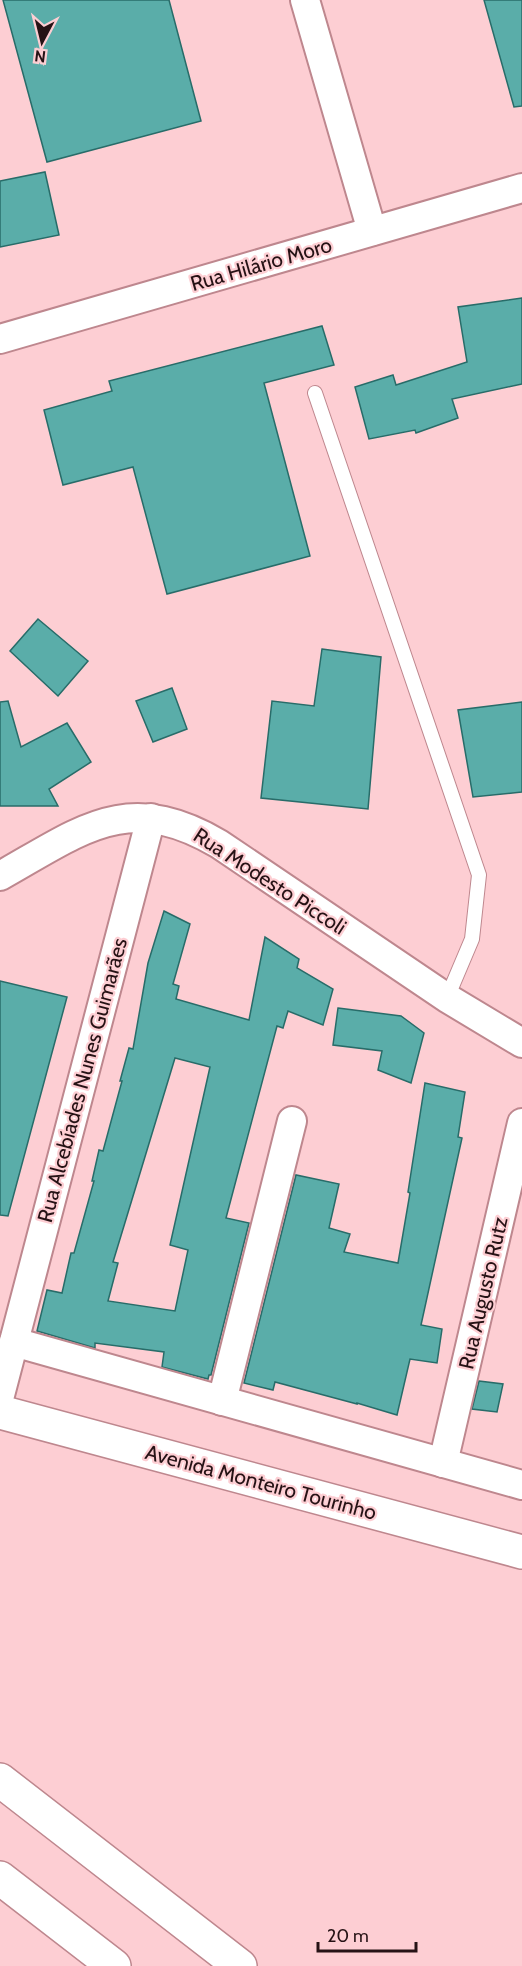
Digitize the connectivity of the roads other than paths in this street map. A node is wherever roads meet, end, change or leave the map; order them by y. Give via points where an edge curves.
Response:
1 (305, 0) edge
2 (522, 188) edge
3 (372, 231) junction
4 (0, 339) edge
5 (315, 393) dead end
6 (151, 818) junction
7 (0, 876) edge
8 (447, 998) junction
9 (522, 1043) edge
10 (292, 1120) dead end
11 (522, 1124) edge
12 (14, 1342) junction
13 (0, 1395) edge
14 (222, 1401) junction
15 (0, 1412) edge
16 (443, 1463) junction
17 (522, 1485) edge
18 (522, 1552) edge
19 (0, 1779) edge
20 (0, 1878) edge
21 (114, 1966) edge
22 (240, 1966) edge

1 - 3 street
2 - 3 street, Rua Hilário Moro
3 - 4 street, Rua Hilário Moro
5 - 8 lane via 479,874 472,939
6 - 7 street, Rua Modesto Piccoli via 112,820 92,826
6 - 8 street, Rua Modesto Piccoli via 199,832 219,844
6 - 12 street, Rua Alcebíades Nunes Guimarães
8 - 9 street, Rua Modesto Piccoli
10 - 14 street
11 - 16 street, Rua Augusto Rutz
12 - 13 street, Rua Alcebíades Nunes Guimarães
12 - 14 street
14 - 16 street
15 - 18 main road, Avenida Monteiro Tourinho
16 - 17 street
19 - 22 main road
20 - 21 main road

